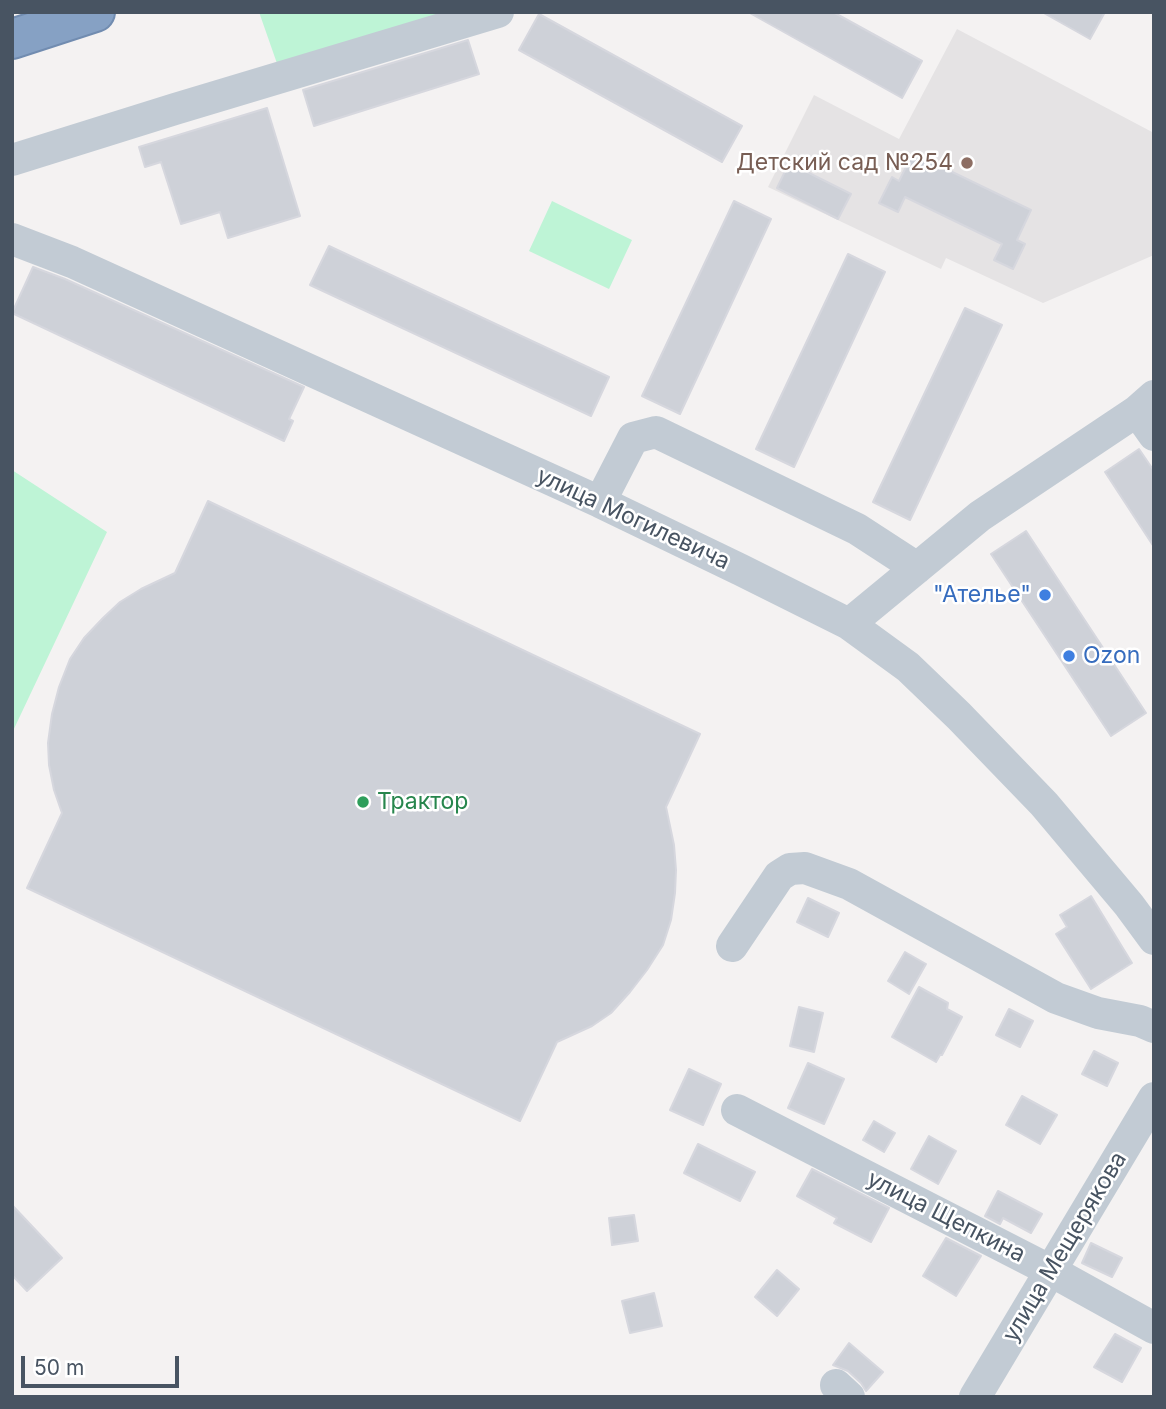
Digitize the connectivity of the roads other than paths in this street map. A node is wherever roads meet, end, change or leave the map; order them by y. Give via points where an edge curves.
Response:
1 (95, 12) edge
2 (498, 12) edge
3 (12, 39) edge
4 (12, 160) edge
5 (12, 239) edge
6 (1148, 414) edge
7 (600, 502) junction
8 (917, 568) junction
9 (849, 624) junction
10 (1154, 939) edge
11 (732, 946) dead end
12 (1154, 1027) edge
13 (1154, 1098) edge
14 (737, 1110) dead end
15 (1051, 1271) junction
16 (1154, 1328) edge
17 (975, 1397) edge

1 - 3 highway
2 - 4 street
5 - 7 street, улица Могилевича via 72,262
6 - 8 street via 980,516
7 - 8 street via 633,438 656,432 857,529
7 - 9 street, улица Могилевича
8 - 9 street
9 - 10 street, улица Могилевича via 908,667 959,716 1044,804
11 - 12 street via 779,876 805,868 849,884 1056,998
13 - 15 street, улица Мещерякова
14 - 15 street, улица Щепкина
15 - 16 street, улица Щепкина
15 - 17 street, улица Мещерякова

